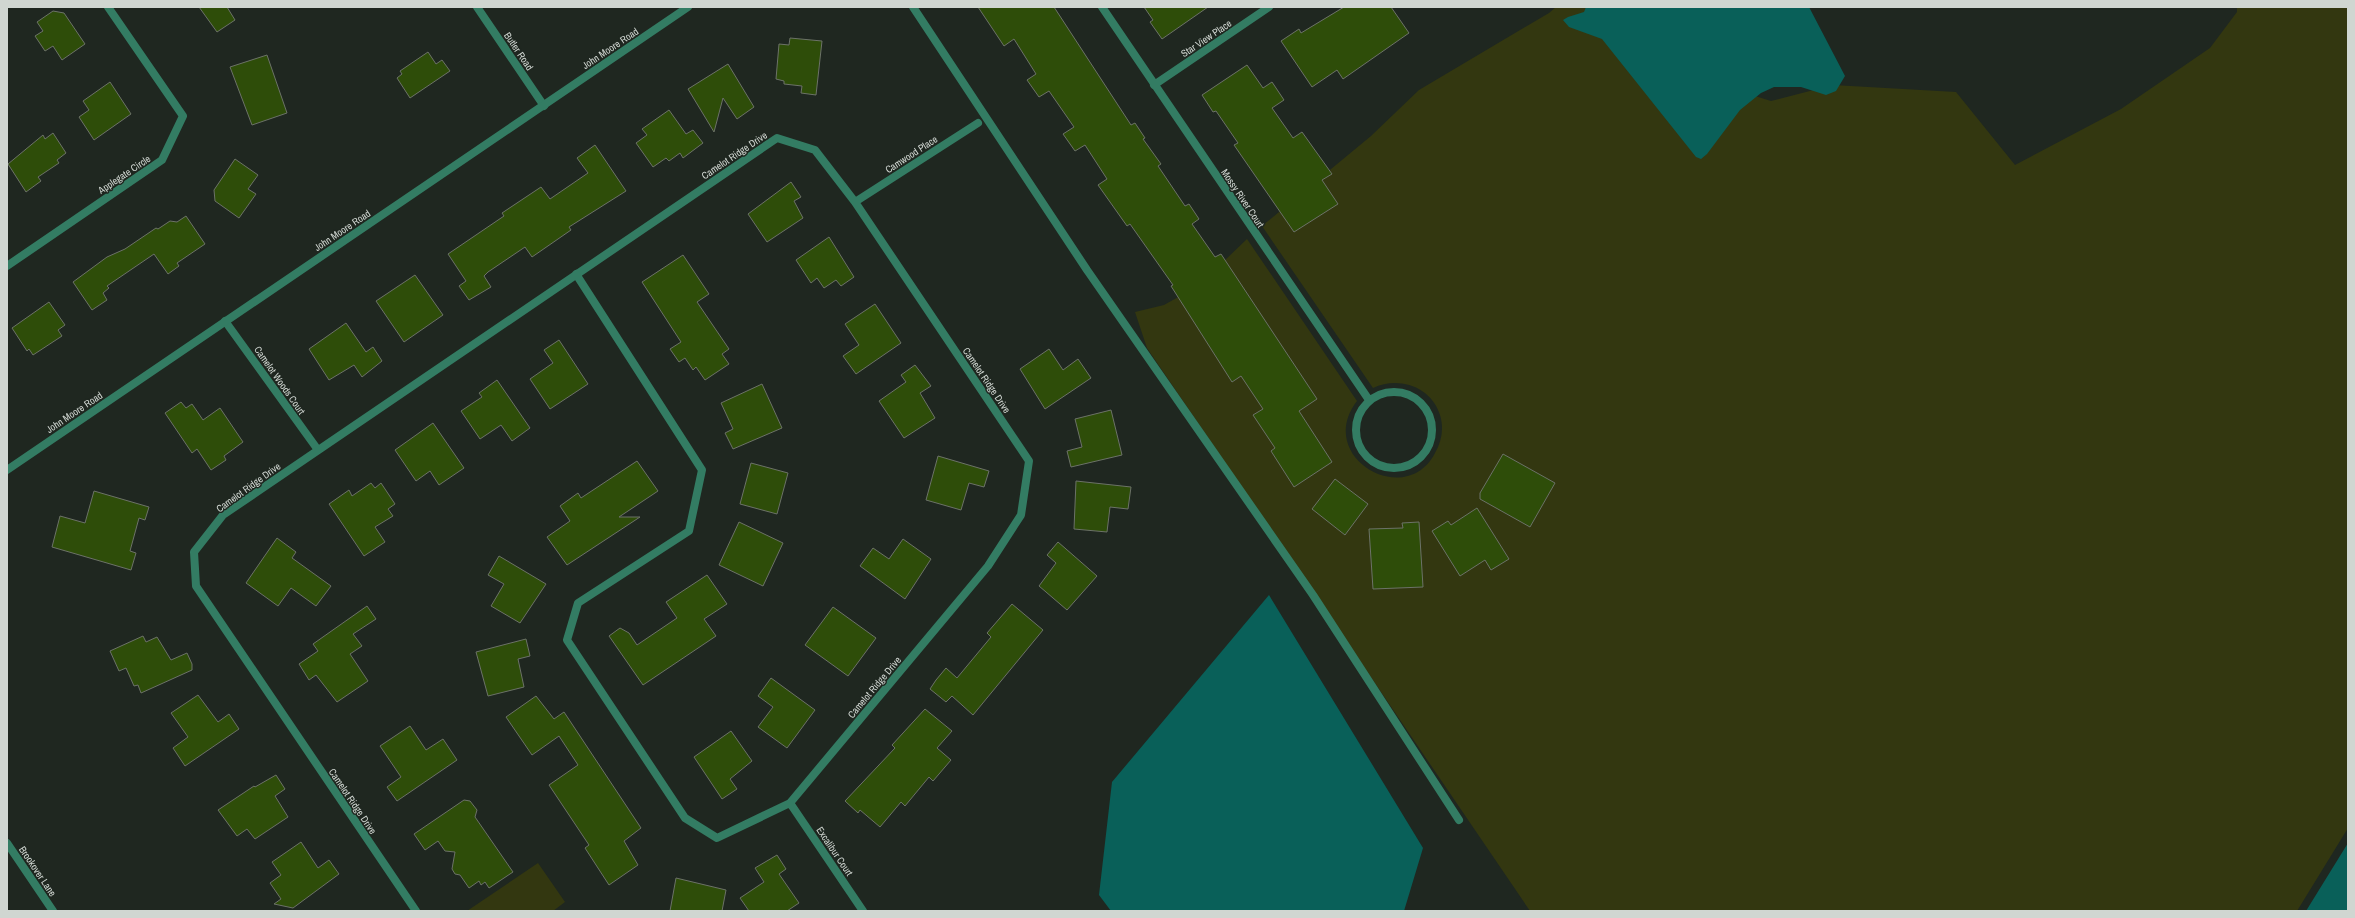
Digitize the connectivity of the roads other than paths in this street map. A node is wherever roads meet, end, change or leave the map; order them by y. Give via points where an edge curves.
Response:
1 (108, 7) edge
2 (477, 7) edge
3 (688, 7) edge
4 (913, 7) edge
5 (1102, 7) edge
6 (1268, 7) edge
7 (1154, 85) junction
8 (544, 106) junction
9 (978, 123) dead end
10 (854, 202) junction
11 (7, 266) edge
12 (576, 274) junction
13 (225, 321) junction
14 (1369, 400) junction
15 (318, 450) junction
16 (7, 470) edge
17 (790, 803) junction
18 (1459, 820) dead end
19 (7, 843) edge
20 (53, 911) edge
21 (416, 911) edge
22 (864, 911) edge

1 - 11 street, Applegate Circle via 183,116 162,160
2 - 8 street, Butler Road
3 - 8 street, John Moore Road
4 - 18 street via 1087,270 1313,595
5 - 7 street, Mossy River Court
6 - 7 street, Star View Place
7 - 14 street, Mossy River Court
8 - 13 street, John Moore Road
9 - 10 street, Camwood Place
10 - 12 street, Camelot Ridge Drive via 815,150 777,138
10 - 17 street, Camelot Ridge Drive via 1029,461 1021,515 988,566
12 - 15 street, Camelot Ridge Drive
12 - 17 street, Camelot Ridge Drive via 702,470 689,531 578,603 567,640 685,818 717,838
13 - 15 street, Camelot Woods Court
13 - 16 street, John Moore Road
14 - 14 street via 1361,410 1356,423 1356,436 1365,454 1380,466 1394,468 1407,467 1418,461 1426,452 1433,429 1424,406 1415,398 1392,391
15 - 21 street, Camelot Ridge Drive via 223,515 194,552 196,586
17 - 22 street, Excalibur Court
19 - 20 street, Brookover Lane

